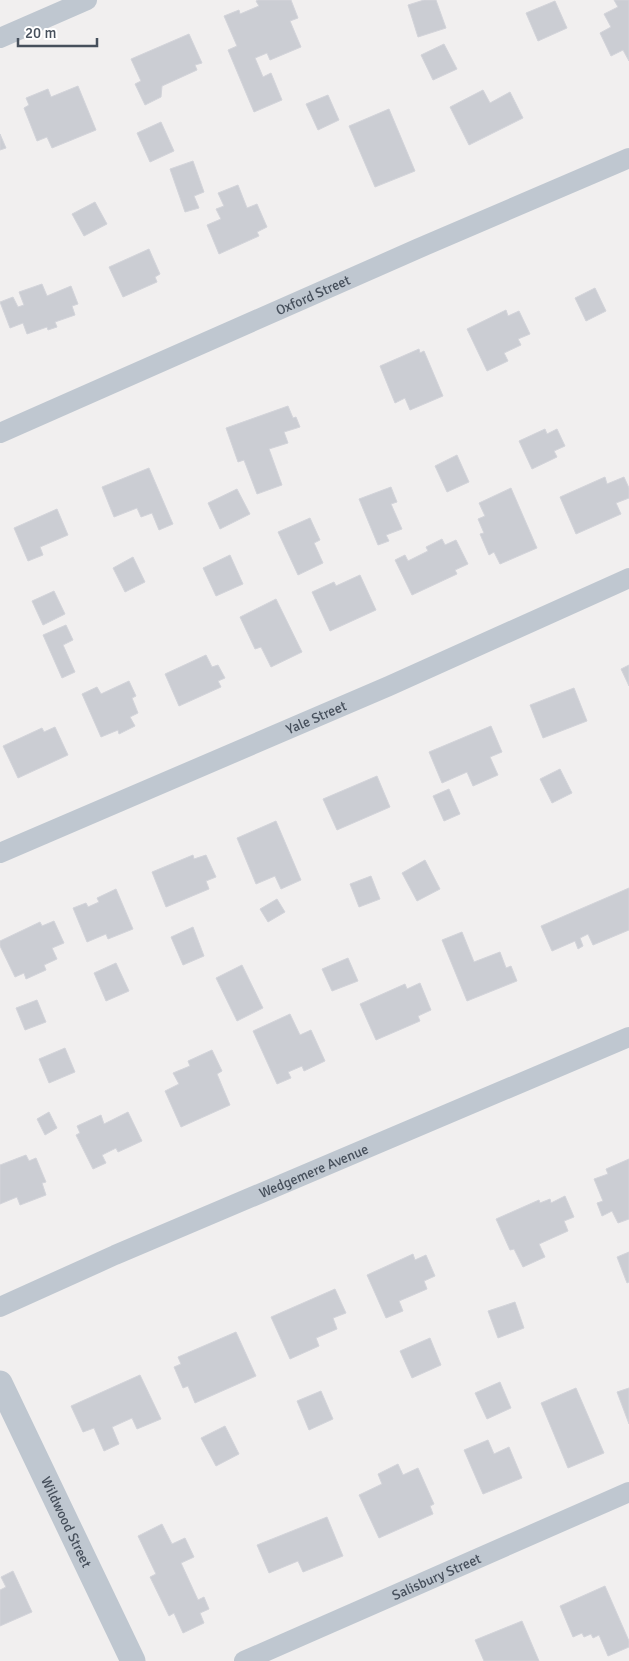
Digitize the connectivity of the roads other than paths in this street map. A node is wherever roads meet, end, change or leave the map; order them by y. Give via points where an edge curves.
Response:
1 (87, 0) edge
2 (0, 38) edge
3 (629, 158) edge
4 (0, 434) edge
5 (629, 578) edge
6 (0, 853) edge
7 (629, 1037) edge
8 (0, 1308) edge
9 (0, 1383) edge
10 (629, 1492) edge
11 (133, 1661) edge
12 (244, 1661) edge

1 - 2 street
3 - 4 street, Oxford Street
5 - 6 street, Yale Street via 390,686
7 - 8 street, Wedgemere Avenue via 115,1255
9 - 11 street, Wildwood Street
10 - 12 street, Salisbury Street

